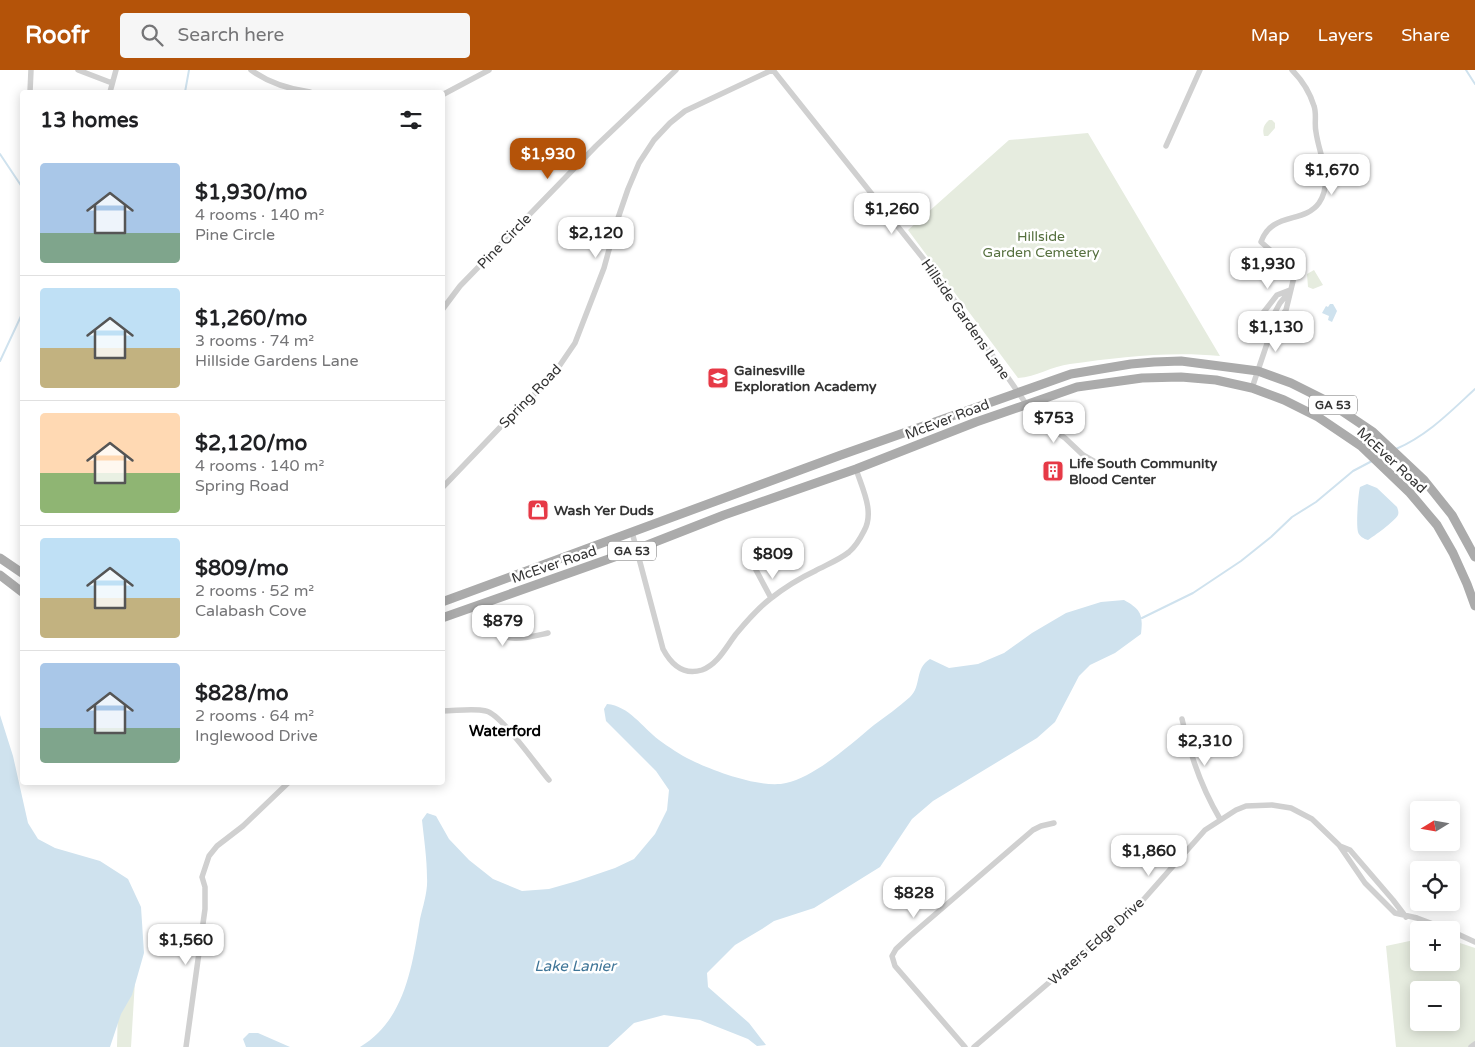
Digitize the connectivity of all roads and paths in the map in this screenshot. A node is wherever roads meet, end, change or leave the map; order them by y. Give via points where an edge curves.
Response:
1 (31, 70) edge
2 (78, 70) edge
3 (116, 70) edge
4 (251, 70) edge
5 (489, 70) edge
6 (676, 70) edge
7 (772, 70) edge
8 (1200, 70) edge
9 (1292, 70) edge
10 (481, 72) edge
11 (112, 83) junction
12 (30, 90) edge
13 (110, 90) edge
14 (302, 90) edge
15 (445, 92) edge
16 (1166, 146) dead end
17 (1290, 290) junction
18 (445, 306) edge
19 (1270, 326) junction
20 (1258, 371) junction
21 (1252, 388) junction
22 (1018, 394) junction
23 (1026, 406) junction
24 (1097, 463) dead end
25 (856, 469) junction
26 (445, 485) edge
27 (632, 532) junction
28 (637, 549) junction
29 (1475, 557) edge
30 (0, 558) edge
31 (756, 570) dead end
32 (20, 572) edge
33 (0, 575) edge
34 (20, 590) edge
35 (771, 598) junction
36 (445, 600) edge
37 (1475, 606) edge
38 (473, 607) junction
39 (445, 617) edge
40 (548, 633) dead end
41 (445, 711) edge
42 (1182, 719) dead end
43 (549, 780) dead end
44 (286, 785) edge
45 (1220, 819) junction
46 (1054, 822) dead end
47 (1339, 846) junction
48 (1406, 917) junction
49 (1425, 921) edge
50 (1460, 935) edge
51 (1475, 942) edge
52 (1475, 1044) edge
53 (186, 1047) edge
54 (965, 1047) edge
55 (974, 1047) edge
56 (1471, 1047) edge

1 - 12 street
2 - 11 street
3 - 11 street
4 - 14 street via 276,84
5 - 10 street
6 - 18 street, Pine Circle via 596,146 460,286
7 - 22 street, Hillside Gardens Lane via 938,277
7 - 26 street, Spring Road via 685,111 654,140 628,189 604,269 575,343 539,390
8 - 16 street
9 - 17 street via 1315,107 1315,130 1326,172 1326,185 1319,203 1311,210 1270,227 1264,233 1261,242 1291,268 1294,277
10 - 15 street
11 - 13 street
17 - 19 street
17 - 19 street via 1277,295 1263,313
19 - 20 street
20 - 21 street
20 - 22 main road, McEver Road / GA 53 via 1181,361 1131,364 1071,374
20 - 29 main road, McEver Road / GA 53 via 1327,401 1373,432 1424,480 1452,514
21 - 23 main road, McEver Road / GA 53 via 1216,380 1142,378 1077,387
21 - 37 main road, McEver Road / GA 53 via 1318,417 1361,446 1410,493 1441,532
22 - 23 street, Hillside Gardens Lane
22 - 27 main road, McEver Road / GA 53
23 - 24 street, Hillside Gardens Lane via 1036,418
23 - 25 main road, McEver Road / GA 53
25 - 28 main road, McEver Road / GA 53
25 - 35 street via 867,501 868,517 857,545 848,554
27 - 28 street
27 - 36 main road, McEver Road / GA 53
28 - 35 street via 663,649 668,659 682,670 700,670 714,662
28 - 38 main road, McEver Road / GA 53
30 - 32 main road
31 - 35 street
33 - 34 main road
38 - 39 main road, McEver Road / GA 53
38 - 40 street via 483,611 492,628 503,636 518,638
41 - 43 street via 491,713
42 - 45 street via 1196,772
44 - 53 street via 209,856 202,877 205,909
45 - 47 street, Waters Edge Drive via 1254,805 1291,808 1312,819
45 - 55 street, Waters Edge Drive via 1205,830 1136,908
46 - 54 street via 1033,830 910,936 892,956 895,966
47 - 48 street, Waters Edge Drive via 1350,850
47 - 48 street, Waters Edge Drive via 1365,883 1395,914
48 - 49 street, Waters Edge Drive
50 - 51 street, Waters Edge Drive
52 - 56 street

